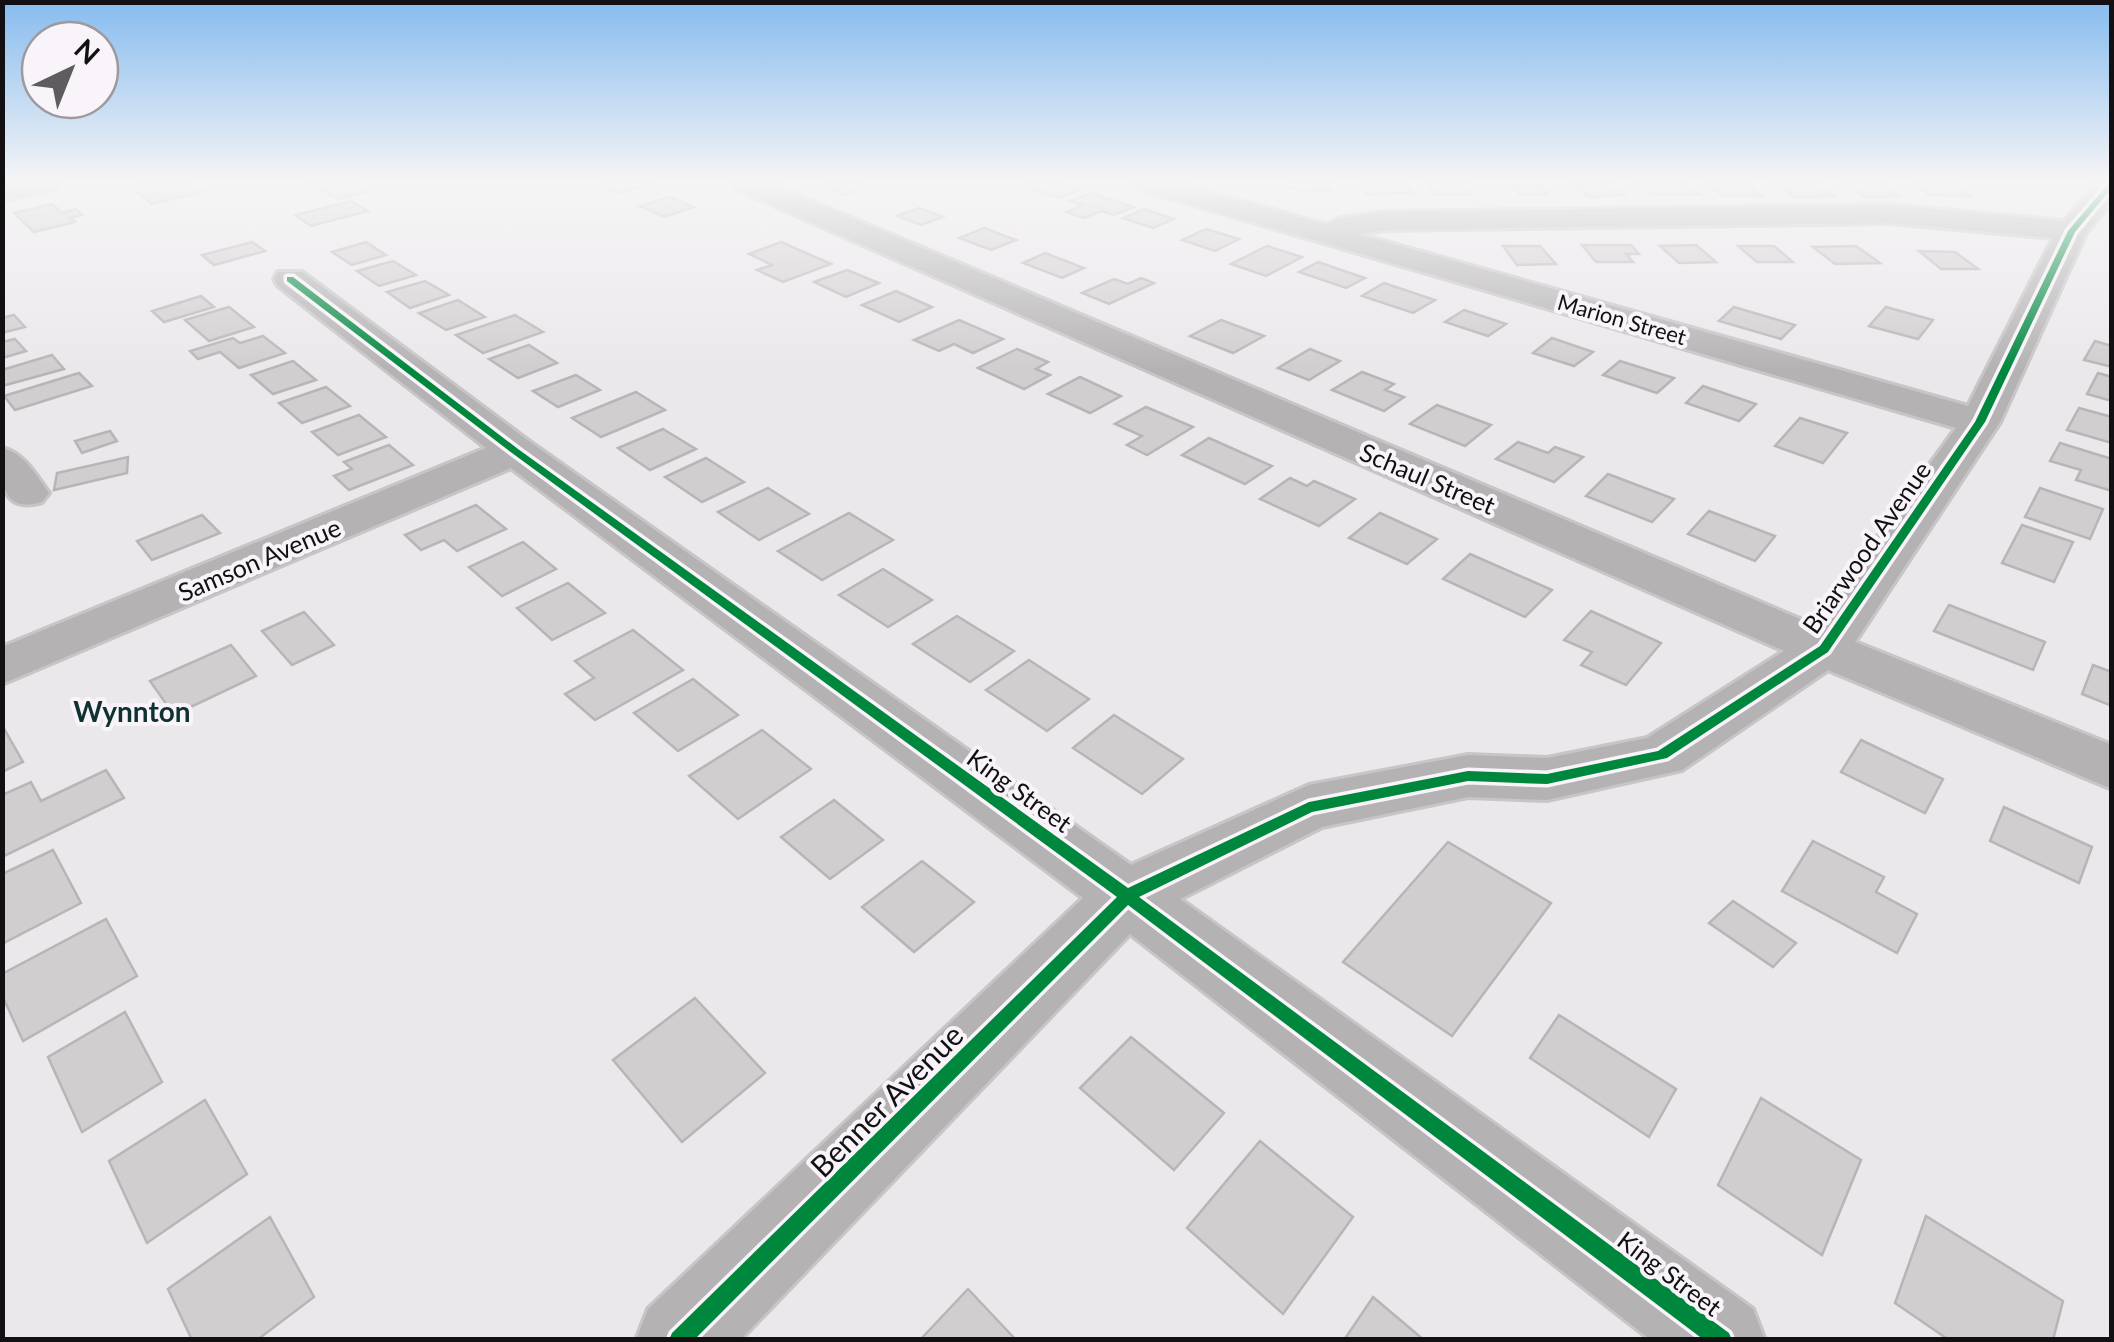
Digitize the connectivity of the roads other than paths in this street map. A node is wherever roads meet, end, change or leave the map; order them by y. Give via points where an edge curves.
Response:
1 (893, 246) edge
2 (1366, 246) edge
3 (2065, 246) edge
4 (290, 279) dead end
5 (1980, 422) junction
6 (515, 451) junction
7 (1824, 649) junction
8 (2, 667) edge
9 (2112, 768) edge
10 (1127, 896) junction
11 (679, 1340) edge
12 (1722, 1340) edge

1 - 7 street, Schaul Street
2 - 5 street, Marion Street
3 - 5 street, Briarwood Avenue
4 - 6 street, King Street
5 - 7 street, Briarwood Avenue
6 - 8 street, Samson Avenue
6 - 10 street, King Street
7 - 9 street, Schaul Street
7 - 10 street, Briarwood Avenue via 1662,755 1547,778 1468,776 1309,806
10 - 11 street, Benner Avenue
10 - 12 street, King Street

